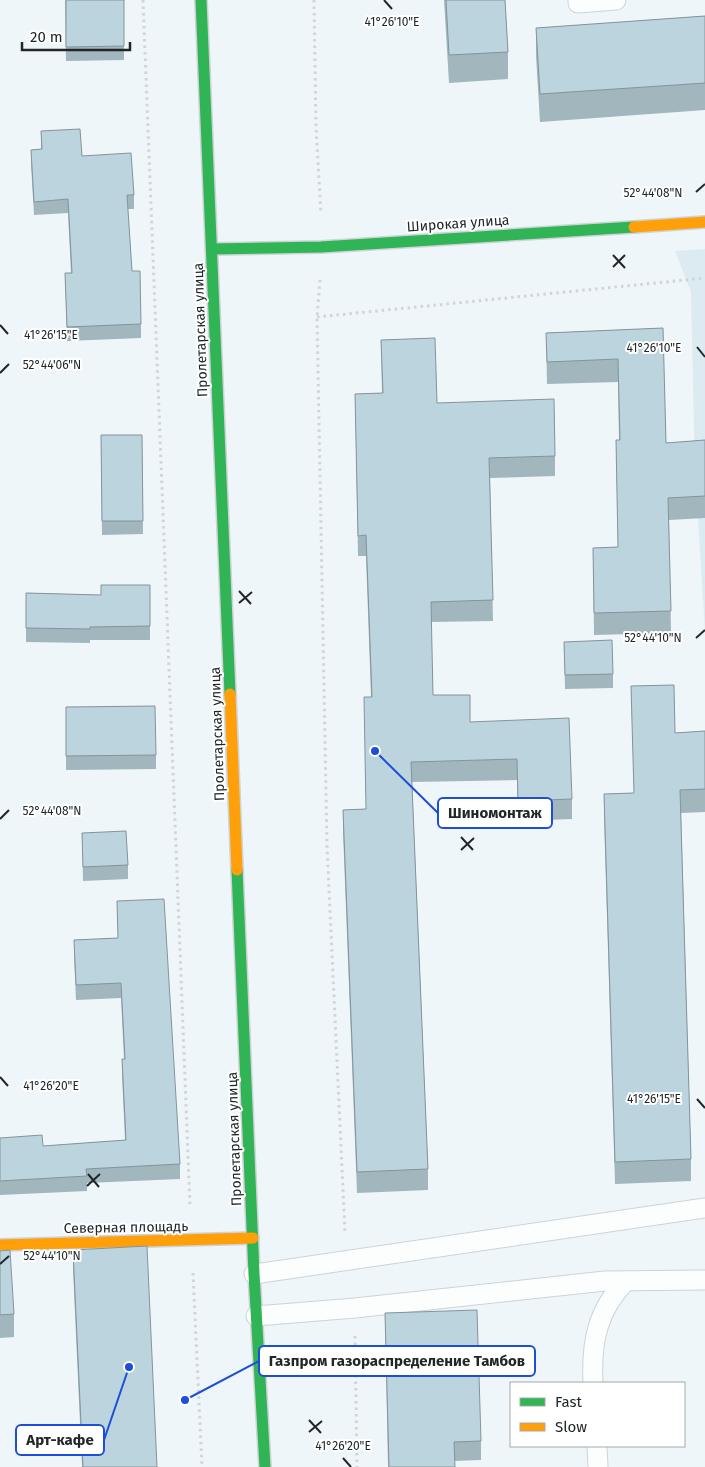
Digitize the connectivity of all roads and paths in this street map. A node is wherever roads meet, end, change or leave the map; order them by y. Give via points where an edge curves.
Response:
1 (144, 0) edge
2 (201, 0) edge
3 (314, 0) edge
4 (578, 0) edge
5 (616, 0) edge
6 (321, 216) dead end
7 (705, 222) edge
8 (212, 249) junction
9 (321, 272) dead end
10 (705, 278) edge
11 (317, 317) junction
12 (705, 1208) edge
13 (252, 1238) junction
14 (191, 1241) junction
15 (0, 1245) edge
16 (347, 1260) junction
17 (254, 1274) junction
18 (705, 1280) edge
19 (626, 1281) junction
20 (355, 1308) junction
21 (256, 1316) junction
22 (593, 1382) edge
23 (597, 1447) edge
24 (202, 1467) edge
25 (265, 1467) edge
26 (357, 1467) edge
27 (598, 1467) edge

1 - 14 path
2 - 8 main road, Пролетарская улица
3 - 6 path
4 - 5 lane via 578,3
7 - 8 main road, Широкая улица via 321,247
8 - 13 main road, Пролетарская улица
9 - 11 path
10 - 11 path
11 - 16 path via 327,846
12 - 16 lane
13 - 14 main road, Северная площадь
13 - 17 main road, Пролетарская улица
14 - 15 main road, Северная площадь
14 - 24 path
16 - 17 lane
17 - 21 main road, Пролетарская улица
18 - 19 lane
19 - 20 lane
19 - 22 lane via 611,1296 600,1320 592,1356
20 - 21 lane
20 - 26 path
21 - 25 main road, Пролетарская улица
23 - 27 lane

